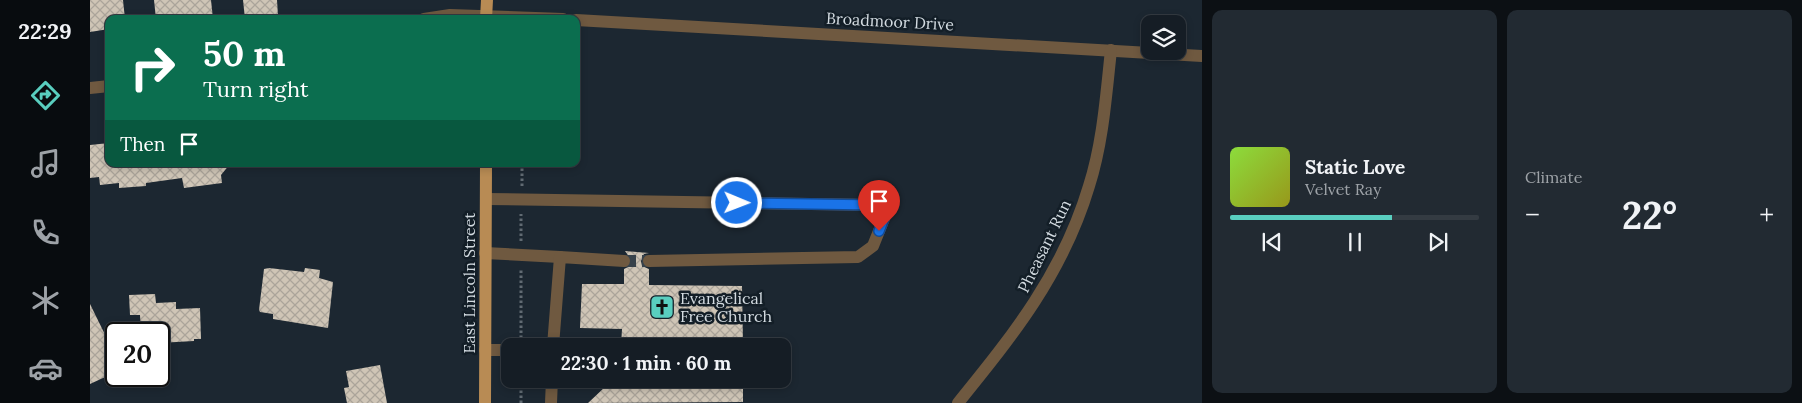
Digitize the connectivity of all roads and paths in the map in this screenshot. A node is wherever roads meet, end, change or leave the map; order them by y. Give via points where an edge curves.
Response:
1 (487, 0) edge
2 (486, 15) edge
3 (580, 20) edge
4 (1111, 50) junction
5 (1202, 56) edge
6 (105, 86) edge
7 (90, 88) edge
8 (486, 167) edge
9 (486, 199) junction
10 (485, 253) junction
11 (560, 257) junction
12 (624, 261) tunnel mouth
13 (649, 261) tunnel mouth
14 (554, 338) edge
15 (485, 350) junction
16 (501, 350) edge
17 (521, 388) edge
18 (552, 388) edge
19 (484, 403) edge
20 (521, 403) edge
21 (551, 403) edge
22 (958, 403) edge

1 - 2 main road
3 - 4 street, Broadmoor Drive
4 - 5 street, Broadmoor Drive
4 - 22 street, Pheasant Run via 1103,124 1094,167 1074,230 1030,312
6 - 7 street
8 - 9 main road, East Lincoln Street
9 - 10 main road, East Lincoln Street
9 - 13 street via 875,205 885,216 872,246 858,257
10 - 11 street
10 - 15 main road, East Lincoln Street
11 - 12 street
11 - 14 street
15 - 16 street
15 - 19 main road, East Lincoln Street
17 - 20 path
18 - 21 street

